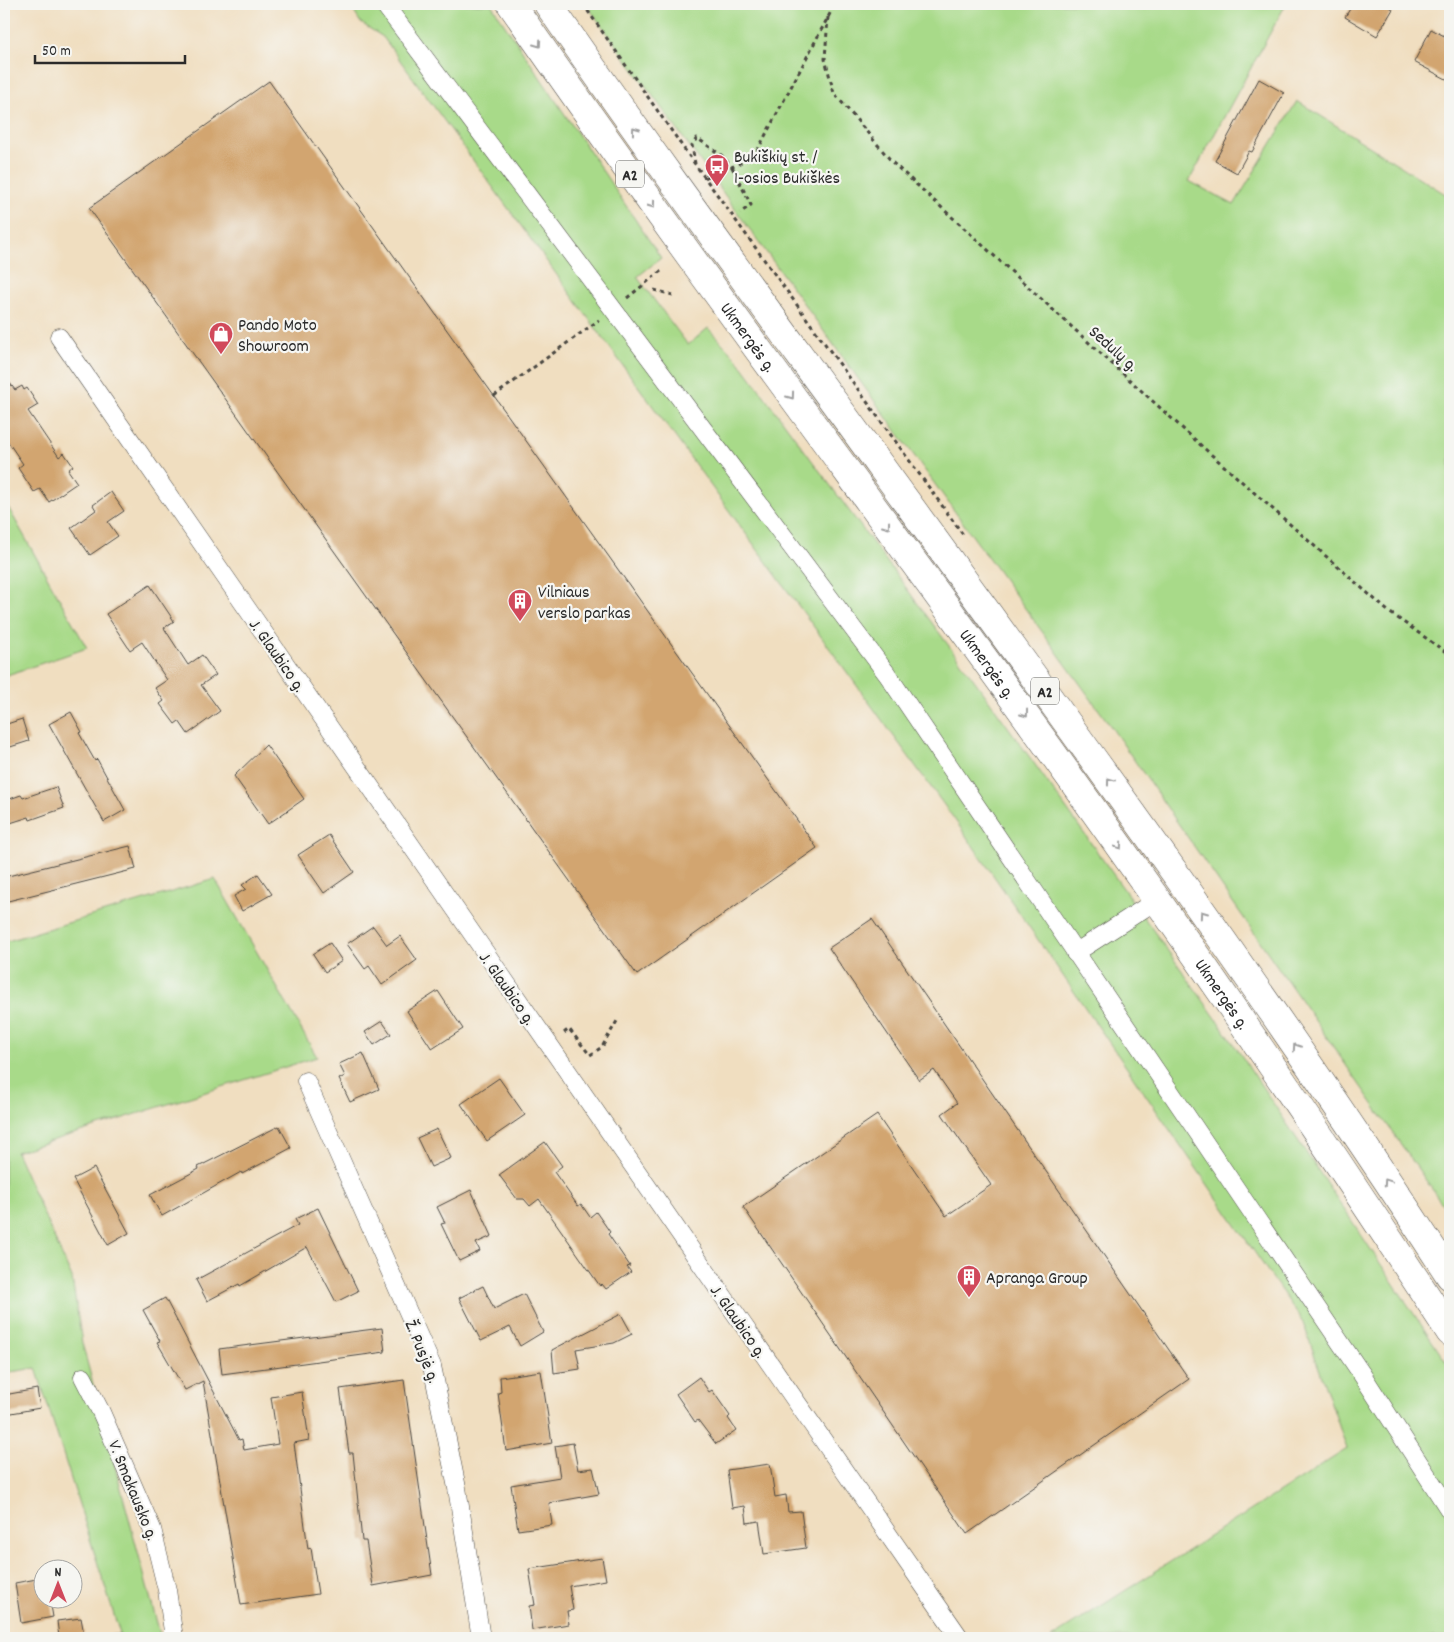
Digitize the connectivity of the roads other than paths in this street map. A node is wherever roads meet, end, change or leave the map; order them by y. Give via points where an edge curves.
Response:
1 (384, 4) edge
2 (510, 4) edge
3 (548, 4) edge
4 (59, 337) dead end
5 (1157, 900) junction
6 (1075, 953) junction
7 (306, 1081) dead end
8 (1450, 1276) edge
9 (1450, 1332) edge
10 (83, 1377) dead end
11 (1450, 1511) edge
12 (174, 1638) edge
13 (481, 1638) edge
14 (960, 1638) edge

1 - 6 street via 886,674
2 -> 5 highway, Ukmergės g. / A2 via 648,200 1034,726
8 -> 3 highway, Ukmergės g. / A2 via 1133,814 658,162
4 - 14 street, J. Glaubico g.
5 - 6 street
5 - 9 highway, Ukmergės g. / A2
6 - 11 street via 1356,1365
7 - 13 street, Ž. Pusjė g. via 432,1366 457,1488
10 - 12 street, V. Smakausko g. via 152,1529

